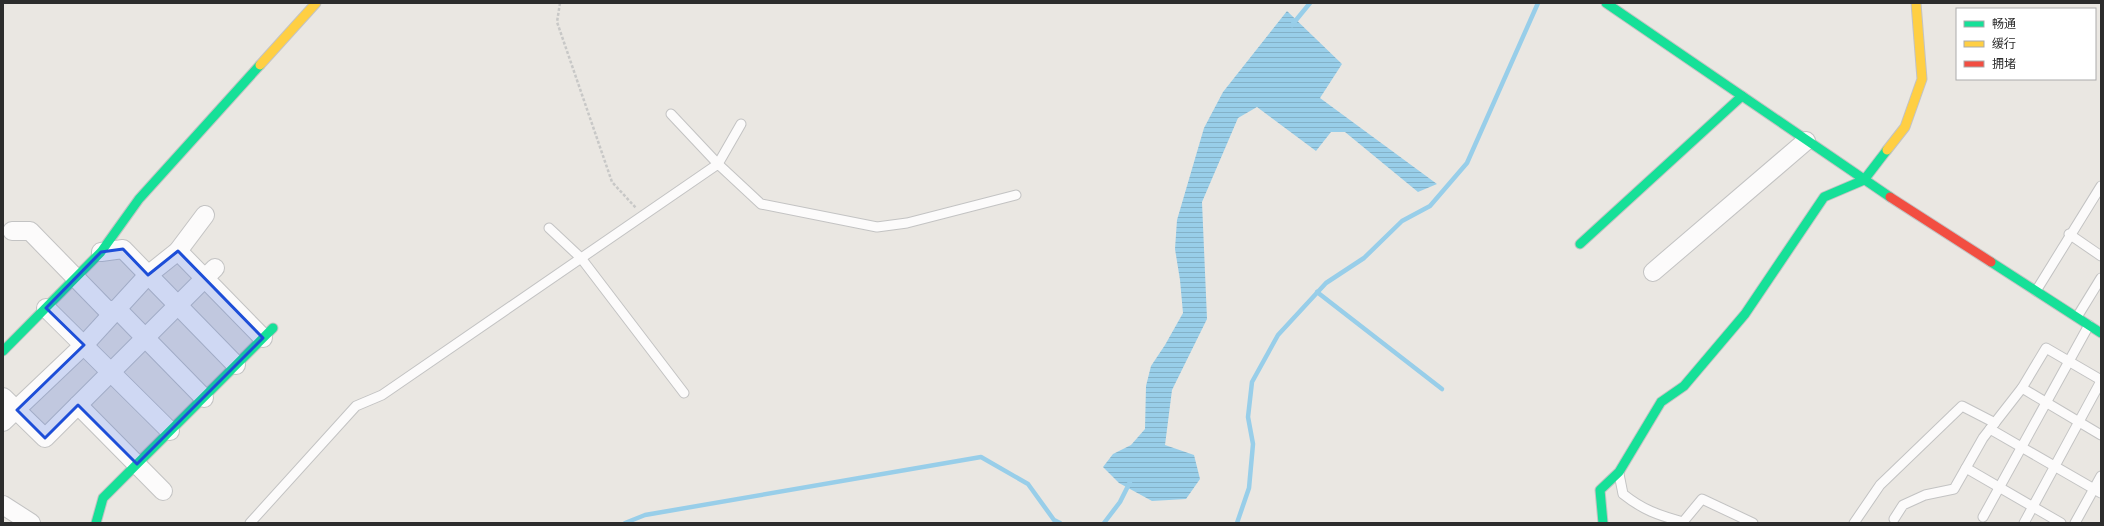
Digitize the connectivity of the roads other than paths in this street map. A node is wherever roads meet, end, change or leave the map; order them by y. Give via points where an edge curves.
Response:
1 (316, 3) edge
2 (1606, 3) edge
3 (1916, 3) edge
4 (1742, 96) junction
5 (671, 114) dead end
6 (740, 124) dead end
7 (1806, 141) junction
8 (718, 164) junction
9 (1864, 180) junction
10 (2101, 186) edge
11 (1016, 195) dead end
12 (2093, 198) junction
13 (2101, 204) edge
14 (205, 215) dead end
15 (549, 228) dead end
16 (12, 231) dead end
17 (2069, 234) junction
18 (1580, 244) dead end
19 (178, 251) junction
20 (101, 252) junction
21 (2101, 256) edge
22 (582, 258) junction
23 (1653, 272) dead end
24 (210, 274) junction
25 (148, 275) junction
26 (76, 278) junction
27 (2101, 278) edge
28 (2036, 291) junction
29 (178, 306) junction
30 (46, 308) junction
31 (117, 309) junction
32 (2077, 317) junction
33 (2089, 326) junction
34 (268, 333) joint
35 (2101, 333) edge
36 (145, 338) junction
37 (84, 345) junction
38 (3, 351) edge
39 (2069, 362) junction
40 (236, 365) junction
41 (111, 372) junction
42 (2101, 381) edge
43 (2022, 388) junction
44 (684, 393) dead end
45 (3, 397) edge
46 (204, 398) junction
47 (2046, 403) junction
48 (78, 405) junction
49 (17, 410) junction
50 (3, 422) edge
51 (2079, 422) junction
52 (1993, 426) junction
53 (170, 431) junction
54 (2101, 435) edge
55 (2022, 447) junction
56 (137, 464) junction
57 (2055, 466) junction
58 (1966, 468) junction
59 (1619, 472) junction
60 (2101, 476) edge
61 (1999, 487) junction
62 (163, 490) dead end
63 (2097, 491) edge
64 (3, 505) edge
65 (2033, 507) junction
66 (1983, 517) dead end
67 (1894, 519) dead end
68 (31, 523) edge
69 (96, 523) edge
70 (250, 523) edge
71 (1603, 523) edge
72 (1753, 523) edge
73 (1854, 523) edge
74 (2024, 523) edge
75 (2061, 523) edge
76 (2075, 523) edge

1 - 20 street via 139,198
2 - 4 street
3 - 9 street via 1922,79 1905,127
4 - 7 street
4 - 18 street
5 - 8 lane
6 - 8 lane
7 - 9 street
7 - 23 street
8 - 11 lane via 760,204 878,228
8 - 22 lane
9 - 28 street
9 - 59 street via 1824,197 1745,314 1684,386 1661,402
10 - 12 lane
12 - 13 lane
12 - 17 lane
14 - 19 street
15 - 22 lane
16 - 26 street via 30,231
17 - 21 lane
17 - 28 lane
19 - 24 street
19 - 25 street
20 - 25 street via 123,249
20 - 26 street
22 - 44 lane
22 - 70 lane via 382,396 356,406
24 - 29 street
24 - 34 street
25 - 29 street
25 - 31 street
26 - 30 street
26 - 31 street via 108,311
27 - 32 lane
28 - 32 street
29 - 36 street
29 - 40 street
30 - 37 street
30 - 38 street
31 - 36 street
31 - 37 street
32 - 33 street
33 - 35 street
33 - 39 lane
34 - 40 street
36 - 41 street
36 - 46 street
37 - 41 street
37 - 49 street
39 - 42 lane
39 - 43 lane via 2046,348
39 - 47 lane
40 - 46 street
41 - 48 street
41 - 53 street
42 - 51 lane
43 - 47 lane
43 - 52 lane
45 - 49 street
46 - 53 street
47 - 51 lane
47 - 55 lane
48 - 49 street via 45,438
48 - 56 street
49 - 50 street
51 - 54 lane
51 - 57 lane
52 - 55 lane
52 - 58 lane
52 - 73 lane via 1962,406 1880,485
53 - 56 street
55 - 57 lane
55 - 61 lane
56 - 62 street
56 - 69 street via 103,498
57 - 63 lane
57 - 65 lane
58 - 61 lane
58 - 67 lane via 1954,489 1925,495 1903,505
59 - 71 street via 1600,490
59 - 72 lane via 1622,494 1638,507 1683,522 1702,499
60 - 63 lane
61 - 65 lane
61 - 66 lane
63 - 76 lane
64 - 68 street
65 - 74 lane
65 - 75 lane

